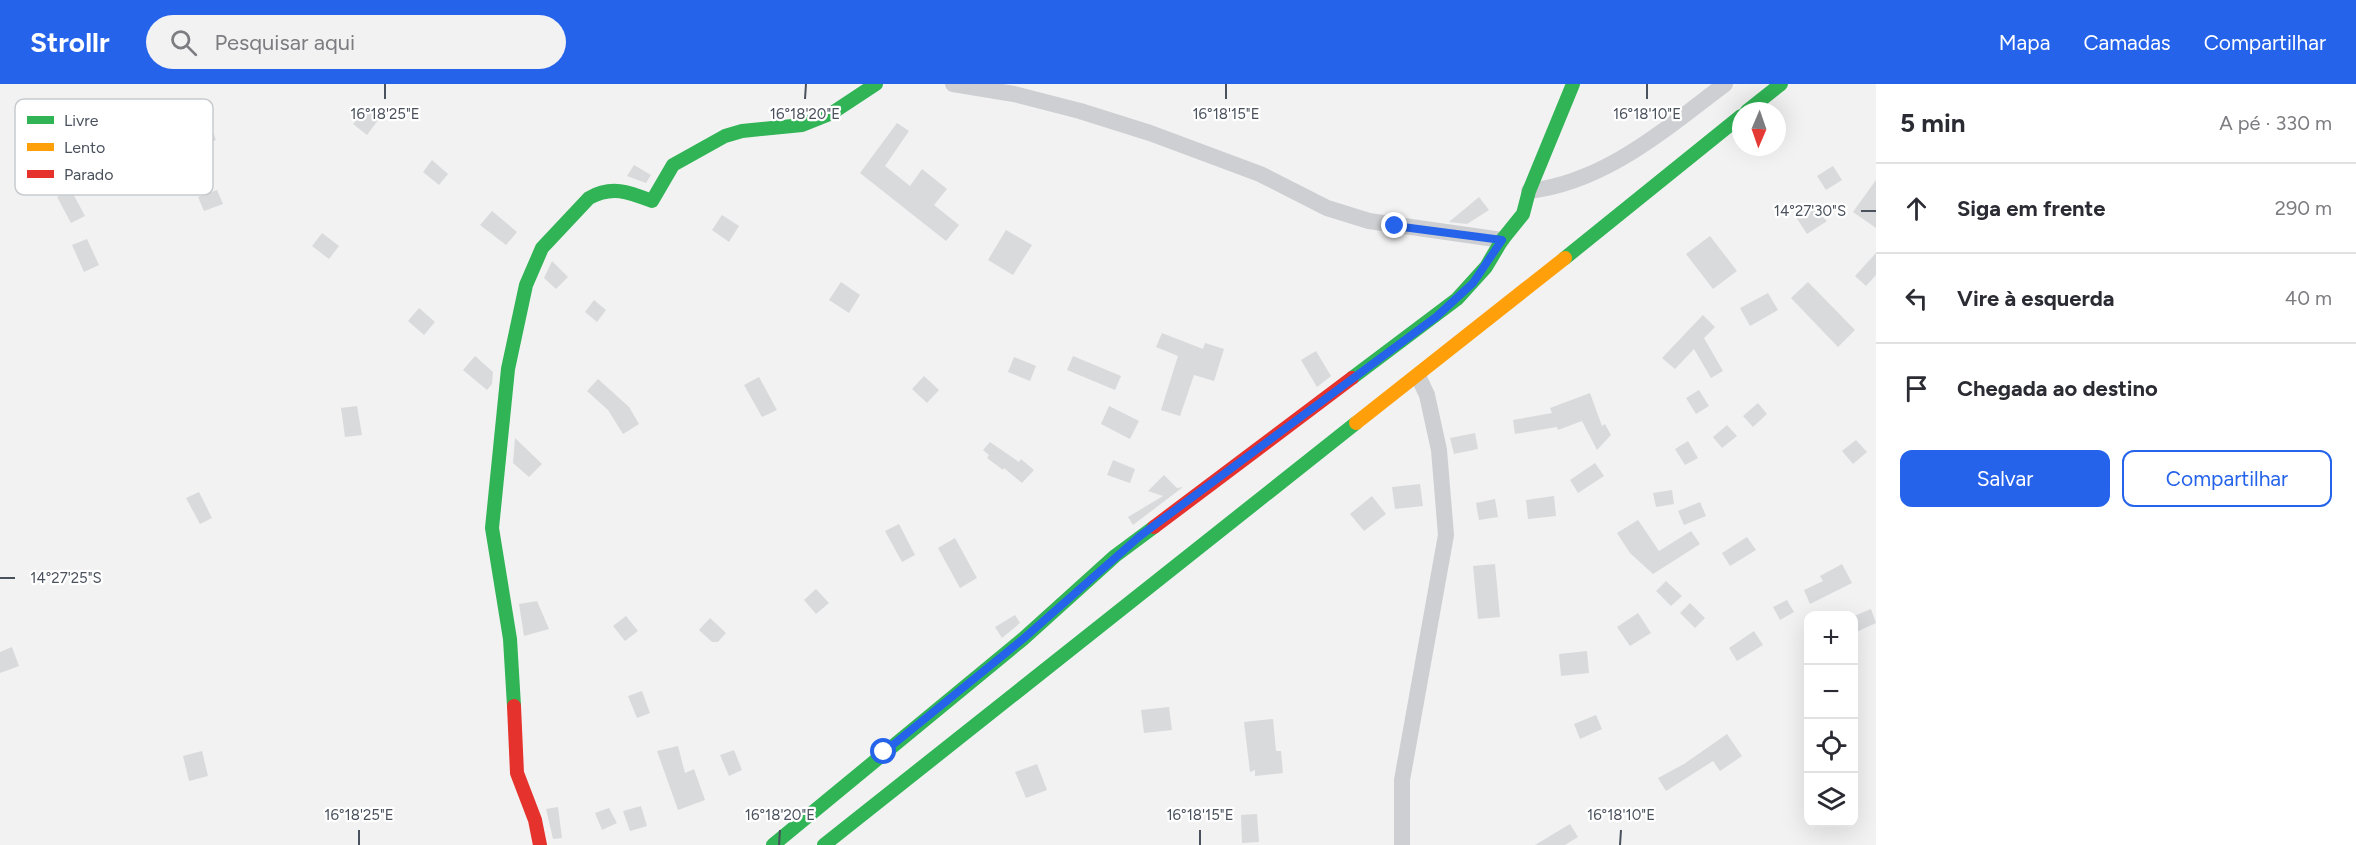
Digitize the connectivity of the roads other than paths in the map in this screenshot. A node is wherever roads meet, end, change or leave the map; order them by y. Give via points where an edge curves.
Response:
1 (876, 84) edge
2 (953, 84) edge
3 (1573, 84) edge
4 (1725, 84) edge
5 (1781, 84) edge
6 (1758, 102) edge
7 (1732, 123) edge
8 (1529, 191) junction
9 (1502, 240) junction
10 (1418, 376) junction
11 (540, 845) edge
12 (773, 845) edge
13 (824, 845) edge
14 (1402, 845) edge

1 - 11 street via 809,122 725,136 673,165 652,201 622,189 598,193 561,227 535,260 508,369 492,528 510,639 517,772
2 - 9 street via 1014,94 1150,133 1260,174 1343,213 1395,226
3 - 8 street
4 - 8 street via 1616,163 1575,182
5 - 6 street
7 - 10 street
8 - 9 street via 1523,214
9 - 12 street via 1473,283 1436,317 1123,549 1023,639
10 - 13 street
10 - 14 street via 1428,395 1439,450 1446,535 1402,780

